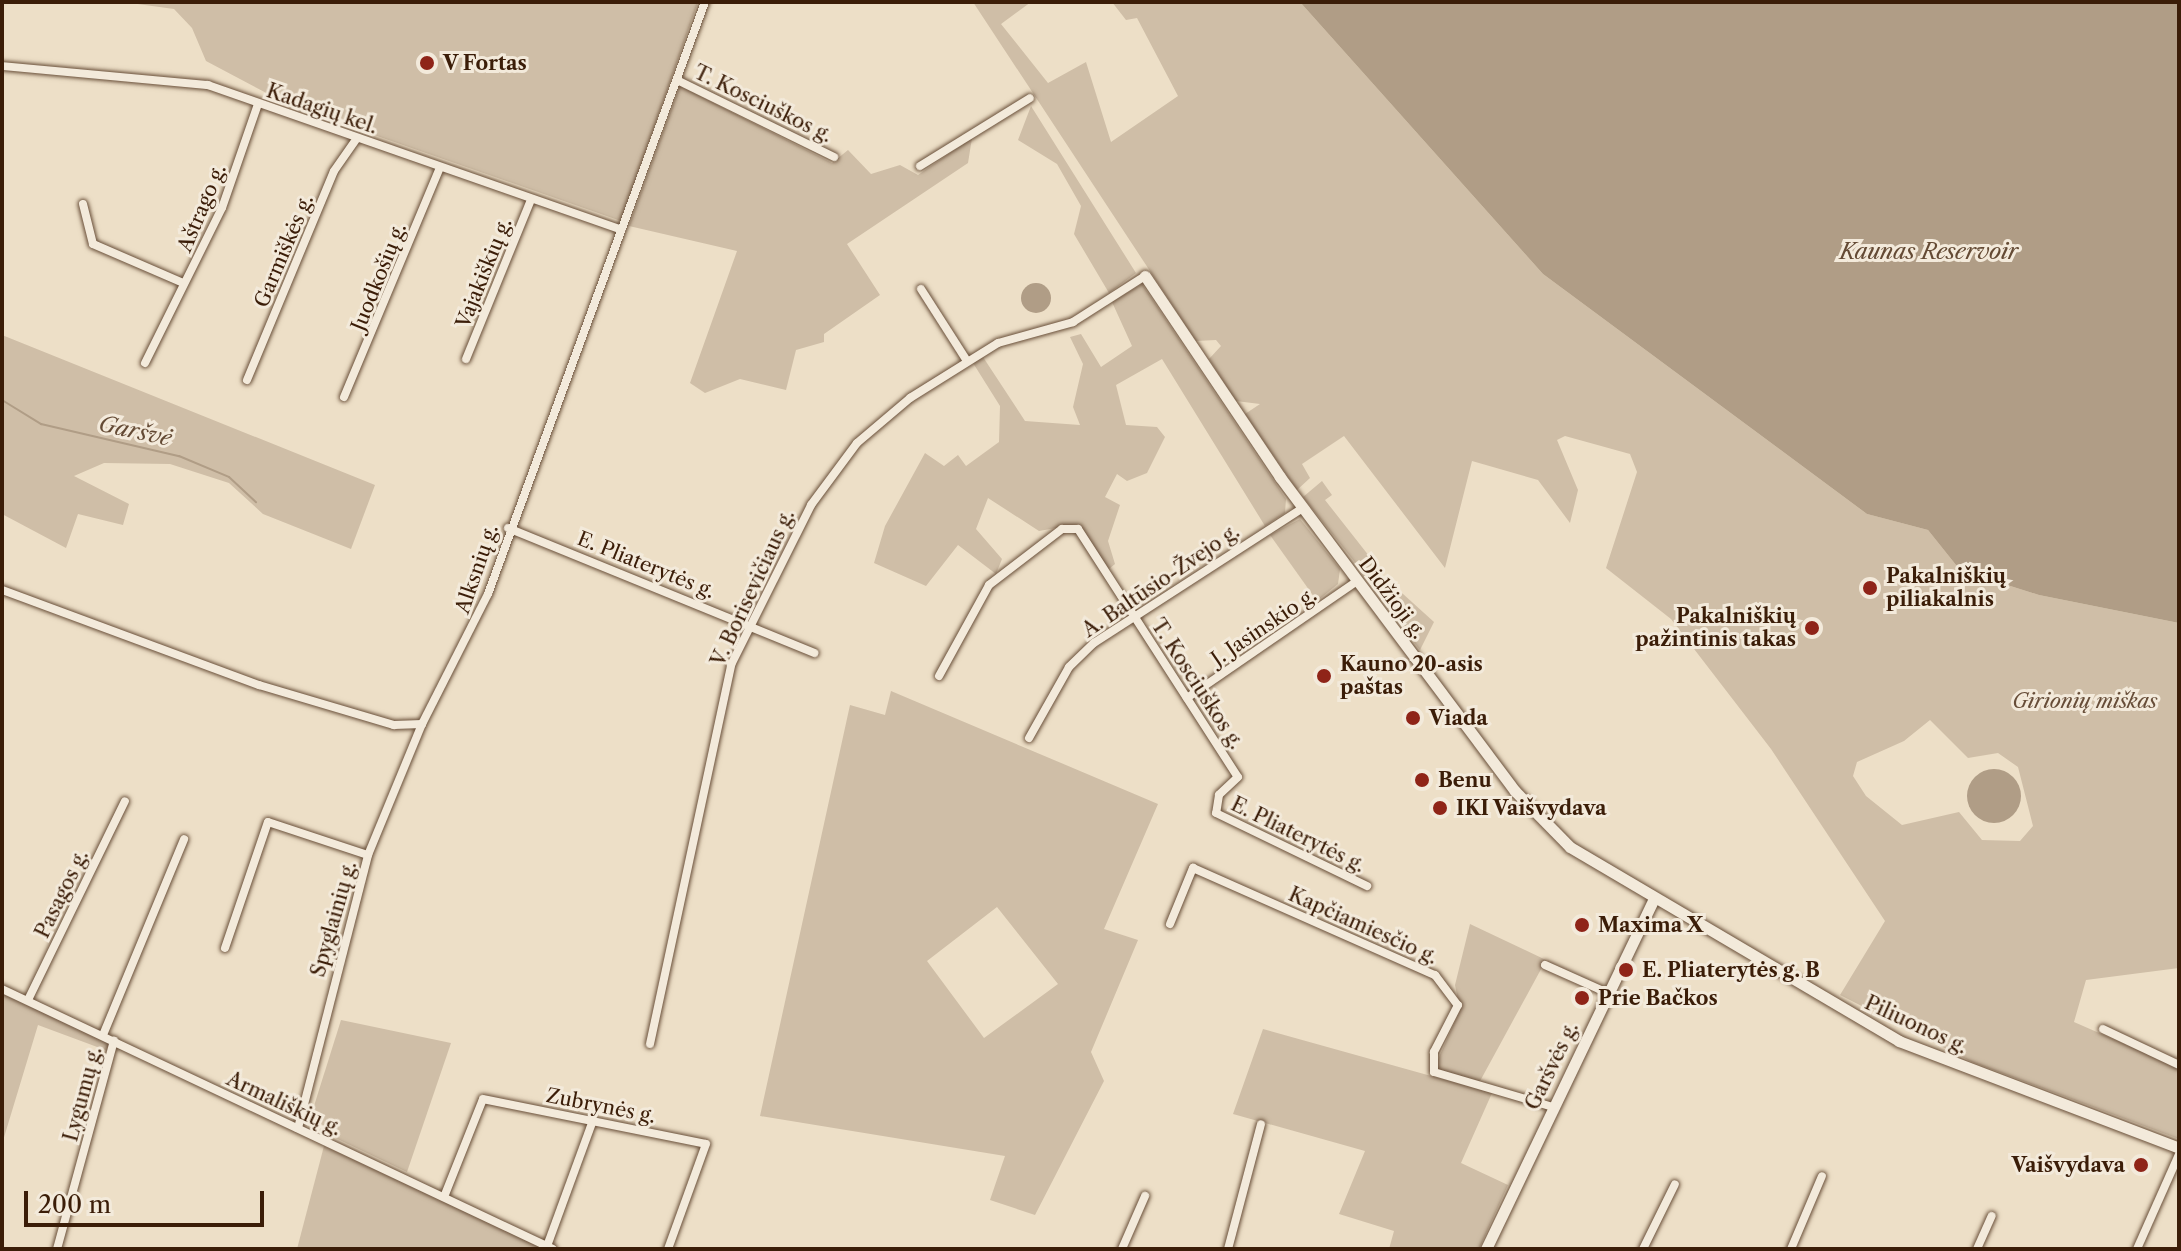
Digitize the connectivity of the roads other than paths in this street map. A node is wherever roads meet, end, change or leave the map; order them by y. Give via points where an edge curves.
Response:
1 (705, 2) edge
2 (2, 66) edge
3 (677, 80) junction
4 (1030, 98) dead end
5 (258, 104) junction
6 (357, 138) junction
7 (834, 157) dead end
8 (920, 166) dead end
9 (440, 167) junction
10 (531, 200) junction
11 (83, 204) dead end
12 (621, 230) junction
13 (1145, 276) joint
14 (183, 283) junction
15 (921, 289) dead end
16 (466, 359) dead end
17 (967, 361) junction
18 (145, 363) dead end
19 (247, 380) dead end
20 (344, 397) dead end
21 (1303, 508) junction
22 (508, 528) junction
23 (1357, 581) junction
24 (2, 590) edge
25 (1134, 615) junction
26 (751, 626) junction
27 (815, 653) dead end
28 (939, 676) dead end
29 (1187, 698) junction
30 (422, 724) junction
31 (1029, 738) dead end
32 (125, 801) dead end
33 (1216, 813) joint
34 (184, 839) dead end
35 (368, 855) junction
36 (1367, 886) dead end
37 (1653, 900) junction
38 (1170, 924) dead end
39 (225, 948) dead end
40 (1545, 965) dead end
41 (2, 989) edge
42 (1608, 993) junction
43 (28, 1000) junction
44 (2103, 1029) dead end
45 (103, 1035) junction
46 (114, 1041) junction
47 (650, 1044) dead end
48 (2179, 1065) edge
49 (1553, 1107) junction
50 (593, 1120) junction
51 (1261, 1124) dead end
52 (298, 1128) junction
53 (2179, 1148) edge
54 (2179, 1154) edge
55 (1822, 1176) dead end
56 (1675, 1184) dead end
57 (1145, 1196) dead end
58 (444, 1197) junction
59 (1992, 1216) dead end
60 (550, 1248) edge
61 (57, 1249) edge
62 (668, 1249) edge
63 (1122, 1249) edge
64 (1228, 1249) edge
65 (1486, 1249) edge
66 (1643, 1249) edge
67 (1791, 1249) edge
68 (1977, 1249) edge
69 (2137, 1249) edge

1 - 3 street, Alksnių g.
2 - 5 street, Kadagių kel. via 191,82
3 - 7 street, T. Kosciuškos g.
3 - 12 street, Alksnių g.
4 - 8 street
5 - 6 street, Kadagių kel.
5 - 14 street, Aštrago g. via 222,208
6 - 9 street, Kadagių kel.
6 - 19 street, Garmiškės g. via 334,171
9 - 10 street, Kadagių kel.
9 - 20 street, Juodkošių g.
10 - 12 street, Kadagių kel.
10 - 16 street, Vajakiškių g.
11 - 14 street via 93,244
12 - 22 street, Alksnių g.
13 - 17 street, V. Borisevičiaus g. via 1073,322 998,343
13 - 21 main road, Didžioji g.
14 - 18 street, Aštrago g.
15 - 17 street
17 - 26 street, V. Borisevičiaus g. via 897,407 847,455 788,543
21 - 23 main road, Didžioji g.
21 - 25 street, A. Baltūsio-Žvejo g.
22 - 26 street, E. Pliaterytės g.
22 - 30 street, Alksnių g. via 463,654
23 - 29 street, J. Jasinskio g.
23 - 37 main road, Didžioji g. via 1538,817 1581,855
24 - 30 street via 259,685 394,725
25 - 28 street, T. Kosciuškos g. via 1078,529 1062,529 989,585
25 - 29 street, T. Kosciuškos g.
25 - 31 street, A. Baltūsio-Žvejo g. via 1069,667
26 - 27 street, E. Pliaterytės g.
26 - 47 street, V. Borisevičiaus g. via 731,665
29 - 33 street, T. Kosciuškos g. via 1238,777 1219,795
30 - 35 street, Spyglainių g.
32 - 43 street, Pasagos g.
33 - 36 street, E. Pliaterytės g.
34 - 45 street
35 - 39 street via 268,822
35 - 52 street, Spyglainių g.
37 - 42 main road, Garšvės g.
37 - 53 main road, Piliuonos g. via 1907,1045
38 - 49 street, Kapčiamiesčio g. via 1193,868 1435,975 1458,1005 1434,1052 1434,1072
40 - 42 street
41 - 43 street, Armališkių g.
42 - 49 main road, Garšvės g.
43 - 45 street, Armališkių g.
44 - 48 street
45 - 46 street, Armališkių g.
46 - 52 street, Armališkių g.
46 - 61 street, Lygumų g.
49 - 65 main road, Garšvės g.
50 - 58 street, Zubrynės g. via 483,1099
50 - 60 street
50 - 62 street, Zubrynės g. via 706,1144
51 - 64 street
52 - 58 street, Armališkių g.
54 - 69 street
55 - 67 street
56 - 66 street
57 - 63 street
58 - 60 street, Armališkių g.
59 - 68 street

